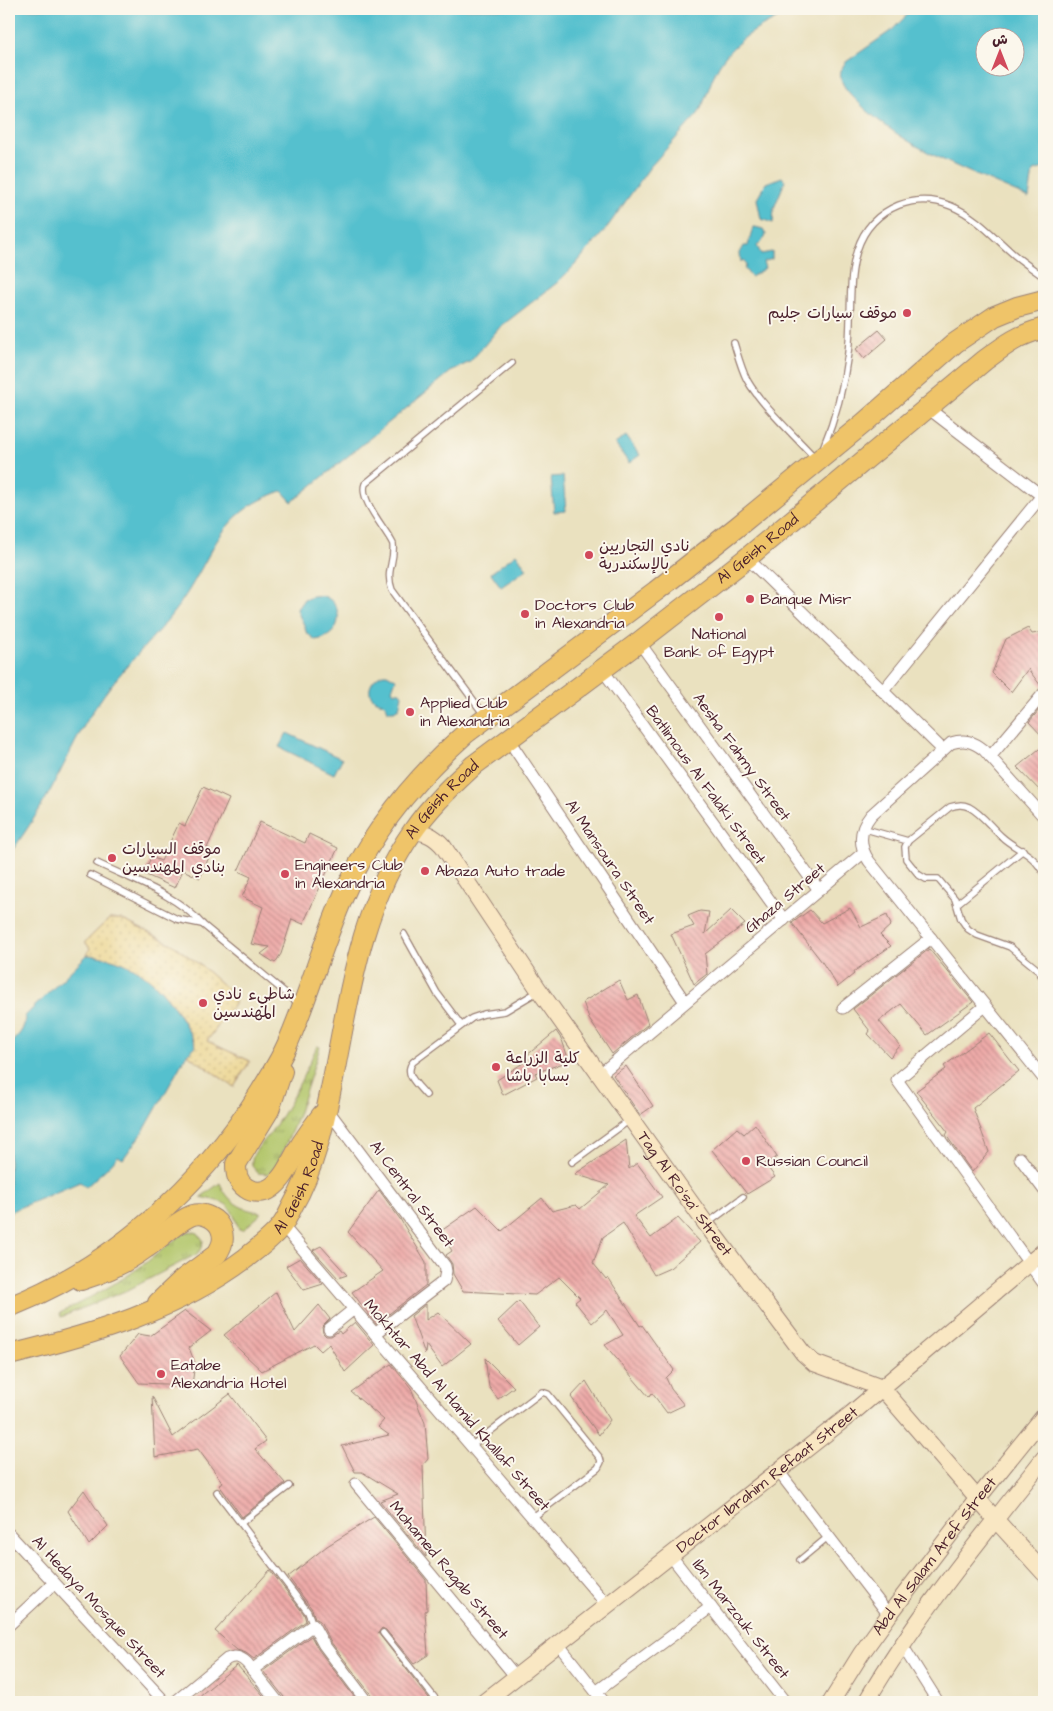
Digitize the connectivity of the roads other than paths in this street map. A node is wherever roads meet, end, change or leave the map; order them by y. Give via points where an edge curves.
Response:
1 (1044, 277) edge
2 (1044, 300) edge
3 (1044, 328) edge
4 (734, 344) dead end
5 (512, 363) dead end
6 (929, 408) junction
7 (817, 460) junction
8 (1043, 494) edge
9 (747, 558) junction
10 (639, 642) junction
11 (602, 669) junction
12 (883, 691) junction
13 (1044, 693) edge
14 (486, 718) junction
15 (508, 739) junction
16 (943, 750) junction
17 (990, 756) junction
18 (1044, 817) edge
19 (862, 828) junction
20 (412, 831) junction
21 (908, 841) junction
22 (1023, 850) junction
23 (863, 853) junction
24 (97, 862) dead end
25 (1044, 874) edge
26 (90, 875) dead end
27 (819, 890) junction
28 (958, 903) junction
29 (784, 920) junction
30 (202, 924) junction
31 (404, 934) dead end
32 (931, 938) junction
33 (1044, 979) edge
34 (539, 990) junction
35 (685, 1002) junction
36 (985, 1006) junction
37 (303, 1007) junction
38 (843, 1008) dead end
39 (461, 1025) junction
40 (286, 1047) junction
41 (599, 1075) junction
42 (1044, 1079) edge
43 (426, 1094) dead end
44 (327, 1109) junction
45 (631, 1119) junction
46 (1020, 1158) dead end
47 (572, 1162) dead end
48 (1044, 1190) edge
49 (743, 1198) dead end
50 (706, 1224) junction
51 (282, 1225) junction
52 (1044, 1251) edge
53 (1029, 1264) junction
54 (1044, 1284) edge
55 (46, 1290) junction
56 (9, 1307) edge
57 (354, 1309) junction
58 (150, 1312) junction
59 (329, 1329) dead end
60 (375, 1334) junction
61 (9, 1355) edge
62 (882, 1388) junction
63 (1044, 1416) edge
64 (471, 1446) junction
65 (1044, 1458) edge
66 (779, 1472) junction
67 (356, 1484) dead end
68 (289, 1486) dead end
69 (217, 1492) dead end
70 (978, 1498) junction
71 (532, 1518) junction
72 (995, 1519) junction
73 (241, 1523) junction
74 (9, 1534) edge
75 (829, 1536) junction
76 (671, 1556) junction
77 (800, 1560) dead end
78 (1044, 1573) edge
79 (54, 1583) junction
80 (608, 1606) junction
81 (710, 1607) junction
82 (889, 1615) junction
83 (9, 1625) edge
84 (313, 1625) junction
85 (383, 1633) dead end
86 (558, 1644) junction
87 (902, 1645) junction
88 (252, 1670) junction
89 (516, 1677) junction
90 (596, 1692) junction
91 (166, 1702) edge
92 (176, 1702) edge
93 (278, 1702) edge
94 (367, 1702) edge
95 (438, 1702) edge
96 (484, 1702) edge
97 (604, 1702) edge
98 (785, 1702) edge
99 (831, 1702) edge
100 (866, 1702) edge
101 (938, 1702) edge

1 - 7 lane via 977,222 952,206 917,201 895,207 876,219 862,236 854,257 849,343 843,382 833,420
2 - 7 highway, Al Geish Road via 1017,307 974,328
3 - 6 highway, Al Geish Road via 1011,341
4 - 7 lane via 746,379 756,395
5 - 14 lane via 365,484 363,489 365,499 393,544 388,572 392,590
6 - 8 street
6 - 9 highway, Al Geish Road
7 - 14 highway, Al Geish Road via 656,591
8 - 12 street
9 - 10 highway, Al Geish Road
9 - 12 street
10 - 11 highway, Al Geish Road
10 - 27 street, Aesha Fahmy Street
11 - 15 highway, Al Geish Road
11 - 29 street, Batlimous Al Falaki Street
12 - 16 street
13 - 17 street
14 - 37 highway, Al Geish Road via 418,778 379,829 348,886
15 - 20 highway, Al Geish Road via 451,786
15 - 35 street, Al Mansoura Street
16 - 17 street via 951,744 969,741
16 - 19 street via 870,815
17 - 18 street
19 - 21 lane
19 - 23 street
20 - 34 street, Tag Al Ro'sa' Street via 435,837 443,846
20 - 44 highway, Al Geish Road via 381,889 358,952
21 - 22 lane via 950,807 959,805 975,810 1002,838
21 - 28 lane via 906,859 919,875 942,881
22 - 25 lane via 1036,861
22 - 28 lane
23 - 27 street, Ghaza Street
23 - 32 street
24 - 30 lane via 167,897
26 - 30 lane via 177,920
27 - 29 street, Ghaza Street
28 - 33 lane via 961,919 968,929 1010,947
29 - 35 street, Ghaza Street
30 - 37 lane
31 - 39 lane via 437,993
32 - 36 street
32 - 38 street
34 - 39 lane via 505,1011 478,1015
34 - 41 street, Tag Al Ro'sa' Street
35 - 41 street, Ghaza Street
36 - 42 street
36 - 53 street via 897,1080
37 - 40 highway, Al Geish Road
39 - 43 lane via 412,1062 410,1074
40 - 44 highway via 280,1079 269,1110 236,1164 241,1184 259,1192 272,1188
40 - 55 highway, Al Geish Road via 252,1106 207,1165 181,1192 125,1241
41 - 45 street, Tag Al Ro'sa' Street
44 - 51 highway, Al Geish Road via 318,1149 303,1188
44 - 60 street, Al Central Street via 446,1266 444,1281
45 - 47 lane
45 - 50 street, Tag Al Ro'sa' Street
46 - 48 street
49 - 50 lane
50 - 62 street, Tag Al Ro'sa' Street via 803,1353 814,1363
51 - 57 street, Mokhtar Abd Al Hamid Khallaf Street
51 - 58 highway, Al Geish Road via 235,1266
52 - 53 street, Doctor Ibrahim Refaat Street
53 - 54 street
53 - 62 street, Doctor Ibrahim Refaat Street
55 - 56 highway, Al Geish Road
55 - 58 highway via 87,1278 126,1261 192,1215 199,1214 216,1221 222,1231 223,1243 217,1254 171,1289
57 - 59 street
57 - 60 street, Mokhtar Abd Al Hamid Khallaf Street
58 - 61 highway, Al Geish Road
60 - 64 street, Mokhtar Abd Al Hamid Khallaf Street
62 - 66 street, Doctor Ibrahim Refaat Street
62 - 70 street, Tag Al Ro'sa' Street
63 - 70 street, Abd Al Salam Aref Street
64 - 71 street, Mokhtar Abd Al Hamid Khallaf Street
64 - 71 lane via 539,1394 548,1394 601,1462 598,1468
65 - 72 street, Abd Al Salam Aref Street
66 - 75 street
66 - 76 street, Doctor Ibrahim Refaat Street
67 - 89 street, Mohamed Ragab Street
68 - 73 lane
69 - 73 lane
70 - 72 street, Tag Al Ro'sa' Street
70 - 82 street, Abd Al Salam Aref Street
71 - 80 street, Mokhtar Abd Al Hamid Khallaf Street
72 - 78 street, Tag Al Ro'sa' Street
72 - 87 street, Abd Al Salam Aref Street
73 - 84 lane via 308,1612
74 - 79 street, Al Hedaya Mosque Street
75 - 77 lane
75 - 82 street
76 - 80 street, Doctor Ibrahim Refaat Street
76 - 81 street, Ibn Marzouk Street
79 - 83 street
79 - 91 street, Al Hedaya Mosque Street
80 - 86 street, Doctor Ibrahim Refaat Street
81 - 90 street
81 - 98 street, Ibn Marzouk Street
82 - 99 street, Abd Al Salam Aref Street
84 - 88 street
84 - 94 street
85 - 95 lane
86 - 89 street, Doctor Ibrahim Refaat Street
86 - 90 street
87 - 100 street, Abd Al Salam Aref Street
87 - 101 street
88 - 92 street via 241,1658 231,1657
88 - 93 street
89 - 96 street, Doctor Ibrahim Refaat Street
90 - 97 street

